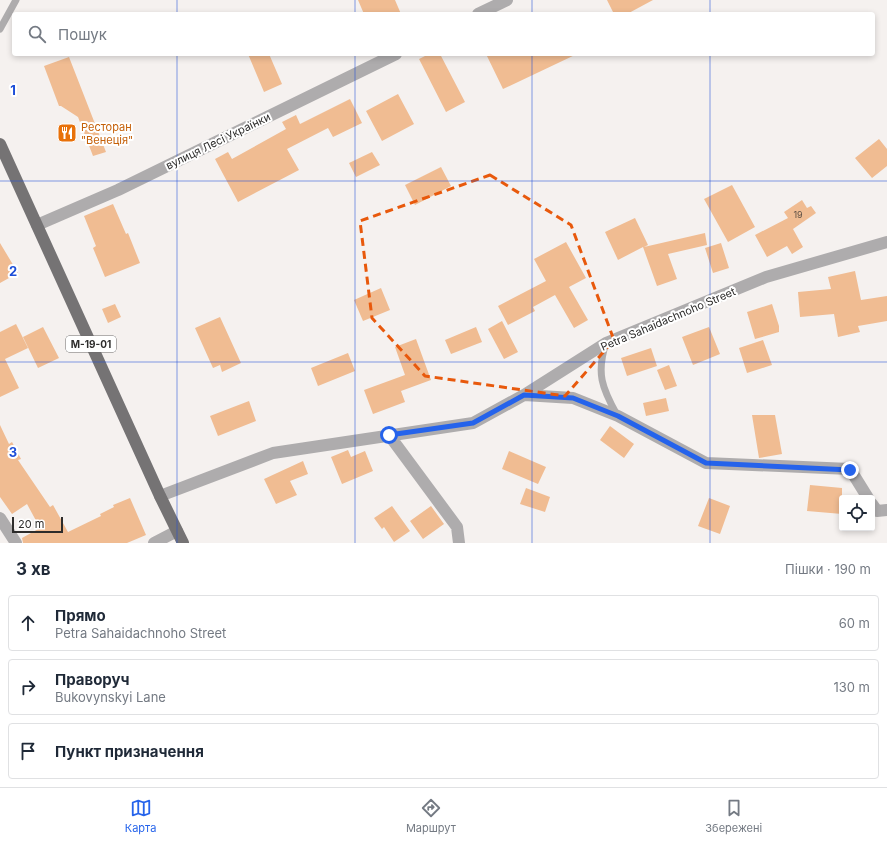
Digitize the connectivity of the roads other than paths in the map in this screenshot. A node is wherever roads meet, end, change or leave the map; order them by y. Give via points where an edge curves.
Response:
1 (16, 0) edge
2 (507, 0) edge
3 (482, 12) edge
4 (0, 29) edge
5 (392, 56) edge
6 (0, 144) edge
7 (37, 225) junction
8 (887, 242) edge
9 (606, 343) junction
10 (524, 395) junction
11 (618, 416) junction
12 (389, 435) junction
13 (866, 495) edge
14 (160, 496) junction
15 (875, 508) edge
16 (887, 510) edge
17 (0, 518) edge
18 (177, 531) junction
19 (16, 543) edge
20 (154, 543) edge
21 (183, 543) edge
22 (459, 543) edge

1 - 4 lane
2 - 3 street
5 - 7 street, вулиця Лесі Українки via 118,190
6 - 7 main road, М-19-01
7 - 14 main road, М-19-01
8 - 9 street, Petra Sahaidachnoho Street via 766,277
9 - 10 street, Petra Sahaidachnoho Street
9 - 11 lane via 601,363 602,379
10 - 11 street via 573,398
10 - 12 street, Petra Sahaidachnoho Street via 473,423
11 - 13 street via 706,463 850,470
12 - 14 street, Petra Sahaidachnoho Street via 273,453
12 - 22 street via 457,527
14 - 18 main road, М-19-01
15 - 16 street via 877,511
17 - 19 street
18 - 20 street
18 - 21 main road, М-19-01

